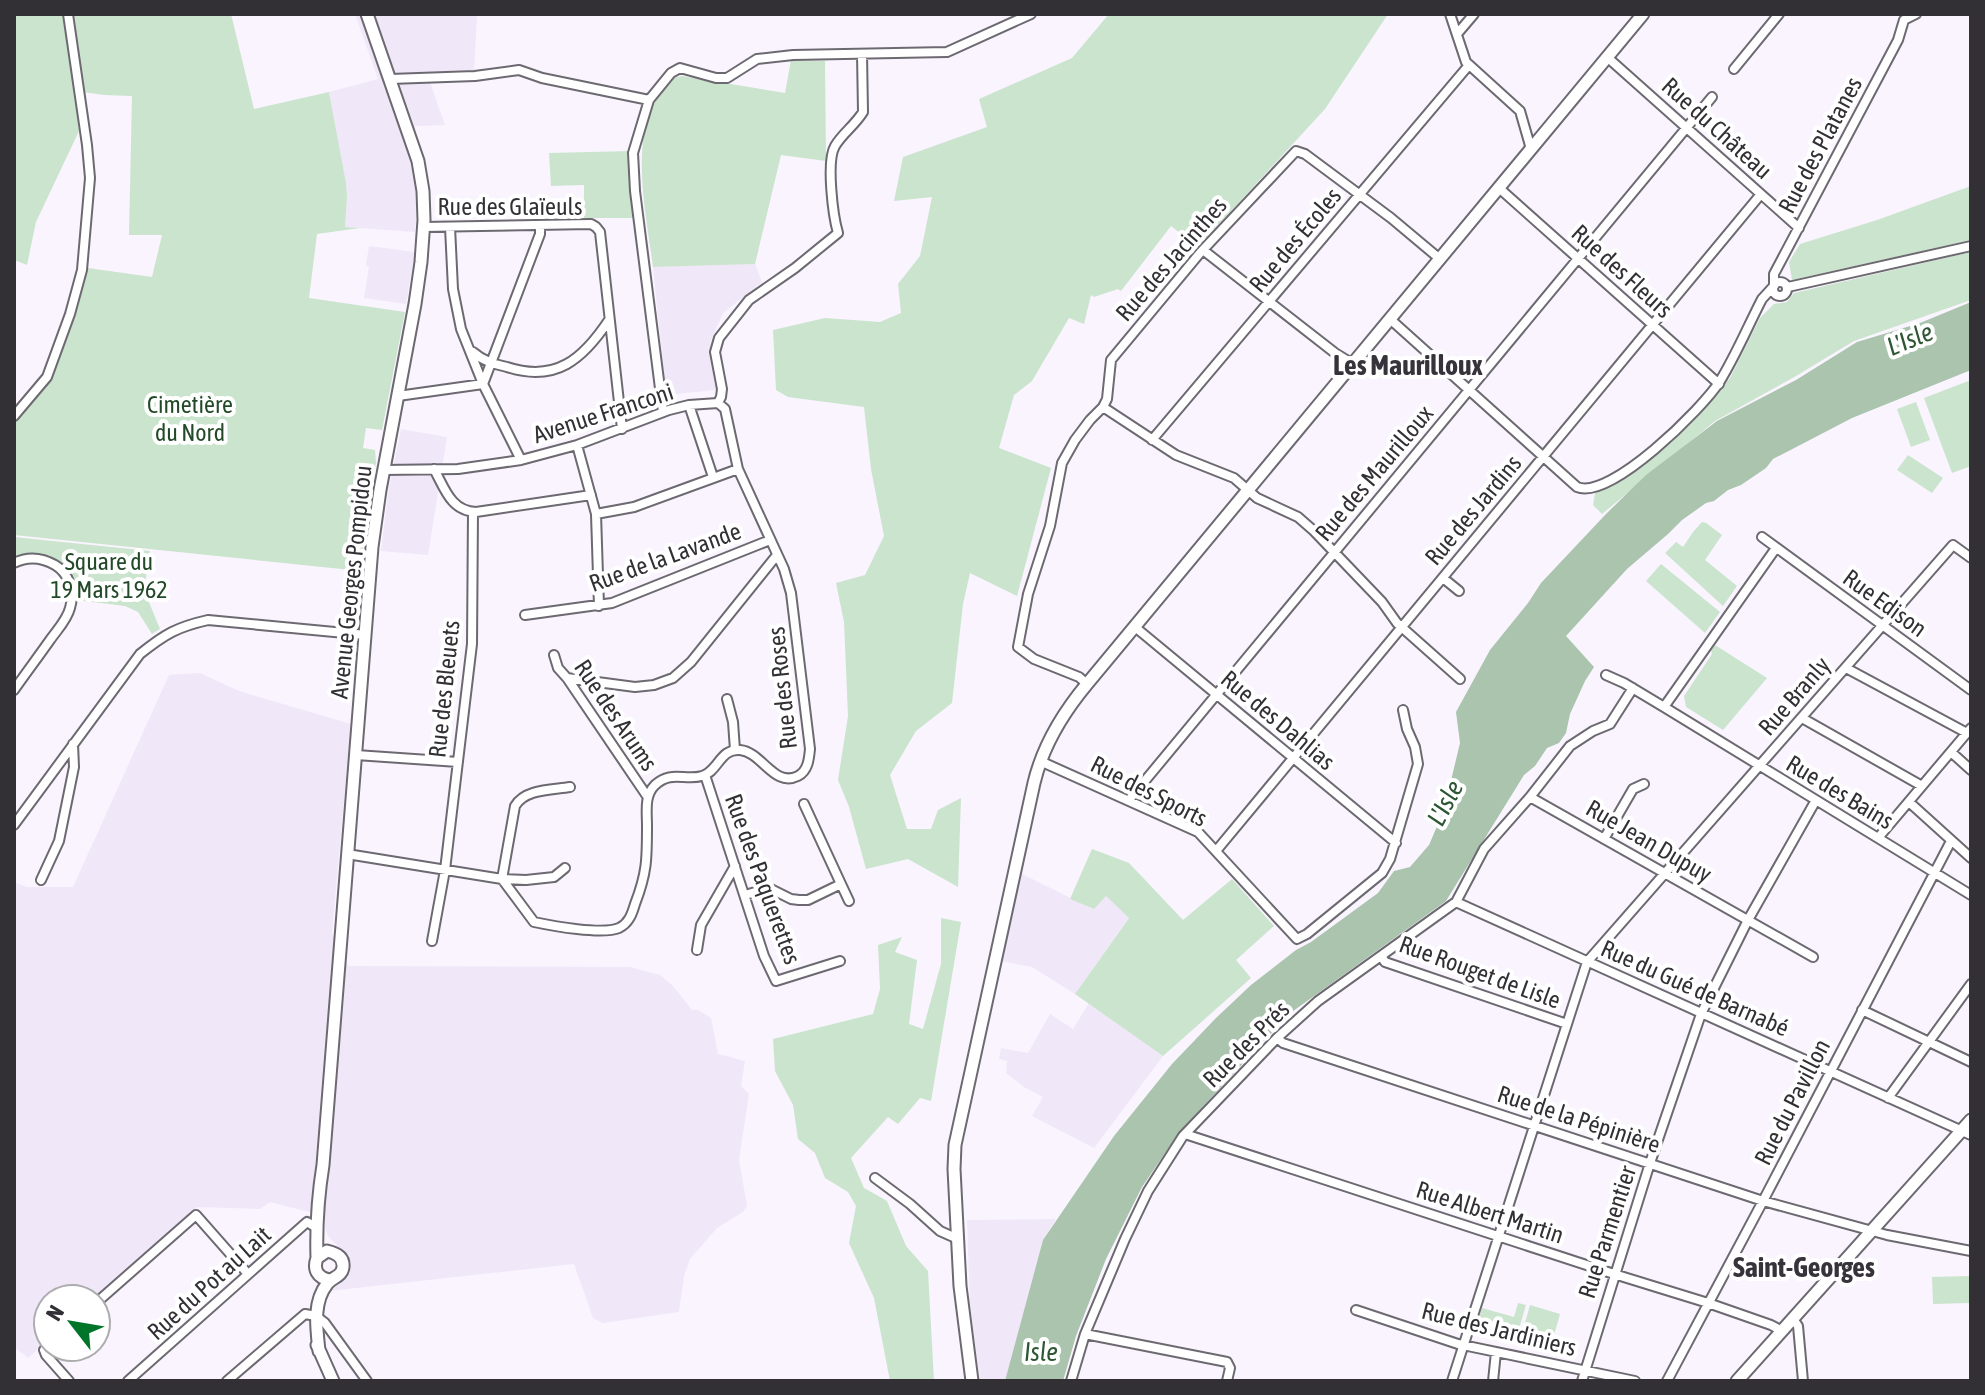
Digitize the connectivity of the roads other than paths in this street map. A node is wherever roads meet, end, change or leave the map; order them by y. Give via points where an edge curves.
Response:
1 (68, 14) edge
2 (367, 14) edge
3 (1031, 14) edge
4 (1450, 14) edge
5 (1474, 14) edge
6 (1643, 14) edge
7 (1779, 14) edge
8 (1894, 14) edge
9 (1916, 14) edge
10 (1904, 20) junction
11 (1457, 34) junction
12 (862, 54) junction
13 (1607, 57) junction
14 (1469, 65) junction
15 (1734, 69) dead end
16 (390, 79) junction
17 (1712, 97) dead end
18 (649, 100) junction
19 (1687, 128) junction
20 (1531, 149) junction
21 (1499, 188) junction
22 (1360, 194) junction
23 (1761, 194) junction
24 (540, 225) junction
25 (423, 227) junction
26 (450, 227) junction
27 (1799, 228) junction
28 (1971, 246) edge
29 (1203, 250) junction
30 (1578, 258) junction
31 (1440, 259) junction
32 (1779, 287) junction
33 (1269, 301) junction
34 (610, 319) junction
35 (1390, 319) junction
36 (1653, 325) junction
37 (470, 348) junction
38 (490, 362) junction
39 (1353, 364) junction
40 (483, 384) junction
41 (1719, 384) junction
42 (1469, 390) junction
43 (398, 396) junction
44 (718, 403) junction
45 (689, 405) junction
46 (1103, 407) junction
47 (663, 412) junction
48 (14, 416) edge
49 (622, 429) junction
50 (1152, 440) junction
51 (577, 445) junction
52 (1544, 456) junction
53 (521, 460) junction
54 (434, 469) junction
55 (738, 469) junction
56 (384, 470) junction
57 (713, 477) junction
58 (1249, 490) junction
59 (591, 495) junction
60 (473, 512) junction
61 (596, 514) junction
62 (1762, 537) dead end
63 (770, 540) junction
64 (1776, 548) junction
65 (1334, 552) junction
66 (777, 555) junction
67 (1971, 558) edge
68 (14, 563) edge
69 (1443, 578) junction
70 (1459, 591) dead end
71 (599, 606) junction
72 (525, 615) dead end
73 (1882, 626) junction
74 (1135, 627) junction
75 (1402, 627) junction
76 (366, 635) junction
77 (554, 655) dead end
78 (1846, 668) junction
79 (1606, 675) dead end
80 (567, 678) junction
81 (1460, 679) dead end
82 (1087, 684) junction
83 (1633, 688) junction
84 (14, 690) edge
85 (1971, 690) edge
86 (1216, 695) junction
87 (727, 699) dead end
88 (1664, 707) junction
89 (1403, 710) dead end
90 (1802, 718) junction
91 (1969, 731) edge
92 (73, 744) junction
93 (735, 750) junction
94 (1951, 752) junction
95 (356, 755) junction
96 (1293, 759) junction
97 (1040, 761) junction
98 (458, 762) junction
99 (1760, 766) junction
100 (1971, 770) edge
101 (705, 775) junction
102 (1644, 784) dead end
103 (1922, 786) junction
104 (570, 787) dead end
105 (647, 796) junction
106 (1530, 797) junction
107 (1129, 800) junction
108 (1816, 800) junction
109 (1909, 802) junction
110 (804, 804) dead end
111 (14, 825) edge
112 (1878, 838) junction
113 (1604, 839) junction
114 (1951, 841) junction
115 (1396, 843) junction
116 (1216, 851) junction
117 (347, 854) junction
118 (1971, 858) edge
119 (735, 866) junction
120 (565, 868) dead end
121 (445, 870) junction
122 (1934, 872) junction
123 (1666, 874) junction
124 (502, 879) junction
125 (41, 880) dead end
126 (841, 884) junction
127 (745, 895) junction
128 (1971, 895) edge
129 (849, 901) dead end
130 (1456, 902) junction
131 (1748, 920) junction
132 (432, 941) dead end
133 (697, 950) dead end
134 (1381, 956) junction
135 (1813, 957) dead end
136 (840, 961) dead end
137 (1587, 962) junction
138 (1971, 984) edge
139 (1862, 1010) junction
140 (1701, 1014) junction
141 (1567, 1024) junction
142 (1277, 1038) junction
143 (1929, 1042) junction
144 (1971, 1062) edge
145 (1830, 1071) junction
146 (1888, 1098) junction
147 (1971, 1120) edge
148 (1534, 1125) junction
149 (1966, 1133) edge
150 (1185, 1134) junction
151 (1650, 1163) junction
152 (323, 1165) junction
153 (875, 1178) dead end
154 (1763, 1201) junction
155 (317, 1228) junction
156 (1872, 1231) junction
157 (1498, 1236) junction
158 (958, 1239) junction
159 (1971, 1251) edge
160 (336, 1253) junction
161 (317, 1258) junction
162 (316, 1271) junction
163 (248, 1274) junction
164 (1614, 1274) junction
165 (330, 1280) junction
166 (112, 1289) edge
167 (1708, 1303) junction
168 (1356, 1310) dead end
169 (313, 1315) junction
170 (1793, 1319) junction
171 (1782, 1331) junction
172 (1085, 1334) junction
173 (1464, 1345) junction
174 (1496, 1352) junction
175 (53, 1363) edge
176 (1585, 1371) junction
177 (69, 1381) edge
178 (128, 1381) edge
179 (227, 1381) edge
180 (333, 1381) edge
181 (367, 1381) edge
182 (972, 1381) edge
183 (1071, 1381) edge
184 (1227, 1381) edge
185 (1452, 1381) edge
186 (1493, 1381) edge
187 (1582, 1381) edge
188 (1635, 1381) edge
189 (1667, 1381) edge
190 (1737, 1381) edge
191 (1803, 1381) edge

1 - 48 street via 90,178 83,262 47,377
2 - 16 main road, Avenue Georges Pompidou
3 - 12 street via 947,52
4 - 11 street
5 - 11 street
6 - 13 main road
7 - 15 street
8 - 10 street
9 - 10 street
10 - 27 street, Rue des Platanes
11 - 14 street
12 - 18 street via 757,59 727,78 680,68
12 - 44 street via 863,112 830,155 838,233 749,300 719,338
13 - 19 street, Rue du Château
13 - 20 main road
14 - 20 street via 1520,111
14 - 22 street, Rue des Écoles
16 - 18 street via 519,70
16 - 25 main road, Avenue Georges Pompidou via 418,161
17 - 19 street, Rue des Maurilloux
18 - 47 street via 633,153
19 - 23 street, Rue du Château
19 - 30 street, Rue des Maurilloux
20 - 21 main road
21 - 30 street, Rue des Fleurs
21 - 31 main road
22 - 29 street, Rue des Jacinthes via 1296,151
22 - 31 street
22 - 33 street, Rue des Écoles
23 - 27 street, Rue du Château
23 - 36 street, Rue des Jardins
24 - 26 street, Rue des Glaïeuls
24 - 34 street, Rue des Glaïeuls via 591,224 600,232
24 - 38 street
25 - 26 street, Rue des Glaïeuls
25 - 43 main road, Avenue Georges Pompidou
26 - 37 street via 453,289
27 - 32 street, Rue des Platanes via 1777,268
28 - 32 street
29 - 33 street
29 - 46 street, Rue des Jacinthes via 1111,360
30 - 36 street, Rue des Fleurs
30 - 42 street, Rue des Maurilloux
31 - 35 main road
32 - 41 street via 1762,299
33 - 39 street
33 - 50 street, Rue des Écoles
34 - 38 street via 588,348 562,366 520,372
34 - 49 street
35 - 39 main road
35 - 42 street
36 - 41 street, Rue des Fleurs
36 - 52 street, Rue des Jardins
37 - 38 street
37 - 40 street
38 - 40 street
39 - 58 main road
40 - 43 street
40 - 53 street
41 - 52 street via 1635,465 1584,490
42 - 52 street
42 - 65 street, Rue des Maurilloux
43 - 56 main road, Avenue Georges Pompidou
44 - 45 street, Avenue Franconi
44 - 55 street via 725,409
45 - 47 street, Avenue Franconi
45 - 57 street
46 - 50 street
46 - 82 street via 1062,463 1018,647
47 - 49 street, Avenue Franconi
49 - 51 street, Avenue Franconi
50 - 58 street
51 - 53 street, Avenue Franconi
51 - 59 street
52 - 69 street, Rue des Jardins
53 - 54 street, Avenue Franconi
54 - 56 street, Avenue Franconi
54 - 60 street via 454,503
55 - 57 street
55 - 63 street
56 - 76 main road, Avenue Georges Pompidou
57 - 61 street via 634,507
58 - 65 street via 1298,517
58 - 74 main road
59 - 60 street
59 - 61 street
60 - 98 street, Rue des Bleuets via 472,644
61 - 71 street
62 - 64 street, Rue Edison
63 - 66 street
63 - 71 street, Rue de la Lavande
64 - 73 street, Rue Edison
64 - 88 street
65 - 75 street
65 - 86 street, Rue des Maurilloux
66 - 80 street via 673,678 635,687
66 - 93 street, Rue des Roses via 791,593 809,761 801,775 782,777 752,754
67 - 73 street, Rue Branly via 1953,545
68 - 84 street via 31,557 48,560 61,569 72,593 63,622
69 - 70 street
69 - 75 street, Rue des Jardins
71 - 72 street, Rue de la Lavande
73 - 78 street, Rue Branly
73 - 85 street, Rue Edison
74 - 82 main road
74 - 86 street, Rue des Dahlias
75 - 81 street
75 - 96 street, Rue des Jardins
76 - 92 street via 208,620 184,625 140,654
76 - 95 main road, Avenue Georges Pompidou
77 - 80 street, Rue des Arums
78 - 90 street, Rue Branly
78 - 91 street
79 - 83 street, Rue des Bains
80 - 105 street, Rue des Arums
82 - 97 main road via 1068,707
83 - 88 street, Rue des Bains
83 - 106 street, Rue des Prés via 1610,724 1570,746
86 - 96 street, Rue des Dahlias
86 - 107 street, Rue des Maurilloux
87 - 93 street
88 - 99 street, Rue des Bains
89 - 115 street via 1418,764
90 - 99 street, Rue Branly
90 - 103 street
91 - 94 street
92 - 111 street
92 - 125 street via 74,767 59,841
93 - 101 street
94 - 100 street
94 - 103 street
95 - 98 street
95 - 117 main road, Avenue Georges Pompidou
96 - 115 street, Rue des Dahlias
96 - 116 street, Rue des Jardins
97 - 107 street, Rue des Sports
97 - 158 main road via 955,1145
98 - 121 street, Rue des Bleuets
99 - 108 street, Rue des Bains
99 - 123 street, Rue Branly
101 - 105 street via 669,777
101 - 119 street, Rue des Paquerettes
102 - 113 street via 1633,789
103 - 109 street
104 - 124 street via 520,798
105 - 124 street via 645,878 622,927 609,931 534,922
106 - 113 street, Rue Jean Dupuy
106 - 130 street, Rue des Prés via 1484,849
107 - 116 street, Rue des Sports via 1198,832
108 - 112 street, Rue des Bains
108 - 131 street, Rue Parmentier
109 - 112 street
109 - 114 street
110 - 126 street
112 - 122 street, Rue des Bains
113 - 123 street, Rue Jean Dupuy
114 - 118 street
114 - 122 street, Rue du Pavillon
115 - 116 street, Rue des Sports via 1382,873 1297,939
117 - 121 street
117 - 152 main road, Avenue Georges Pompidou
119 - 127 street, Rue des Paquerettes
119 - 133 street via 701,925
120 - 124 street via 554,877
121 - 124 street
121 - 132 street, Rue des Bleuets
122 - 128 street, Rue des Bains
122 - 139 street, Rue du Pavillon
123 - 131 street, Rue Jean Dupuy
123 - 137 street, Rue Branly
126 - 127 street via 808,900 791,899 769,888
126 - 129 street
127 - 136 street, Rue des Paquerettes via 776,981
130 - 134 street, Rue des Prés
130 - 137 street, Rue du Gué de Barnabé
131 - 135 street, Rue Jean Dupuy
131 - 140 street, Rue Parmentier
134 - 141 street, Rue Rouget de Lisle via 1385,962
134 - 142 street, Rue des Prés
137 - 140 street, Rue du Gué de Barnabé
137 - 141 street
138 - 143 street
139 - 143 street
139 - 145 street, Rue du Pavillon
140 - 145 street, Rue du Gué de Barnabé
140 - 151 street, Rue Parmentier
141 - 148 street
142 - 148 street, Rue de la Pépinière
142 - 150 street, Rue des Prés
143 - 144 street
143 - 146 street
145 - 146 street, Rue du Gué de Barnabé
145 - 154 street, Rue du Pavillon
146 - 149 street, Rue du Gué de Barnabé
147 - 149 main road
148 - 151 street, Rue de la Pépinière
148 - 157 street
149 - 156 main road
150 - 157 street, Rue Albert Martin
150 - 172 street, Rue des Prés via 1148,1191
151 - 154 street, Rue de la Pépinière
151 - 164 street, Rue Parmentier
152 - 155 main road, Avenue Georges Pompidou
152 - 160 main road, Avenue Georges Pompidou via 324,1235
153 - 158 street via 940,1231
154 - 156 street, Rue de la Pépinière
154 - 167 street, Rue du Pavillon
155 - 161 main road, Avenue Georges Pompidou
155 - 163 street, Rue du Pot au Lait via 307,1222
156 - 159 street, Rue de la Pépinière
156 - 170 main road
157 - 164 street, Rue Albert Martin
157 - 173 street
158 - 182 main road
160 - 161 main road via 327,1251
160 - 165 main road via 343,1269
161 - 162 main road
162 - 165 main road
162 - 169 main road
163 - 166 street via 196,1215
163 - 178 street, Rue du Pot au Lait
164 - 167 street, Rue Albert Martin
164 - 176 street, Rue Parmentier
165 - 169 main road
167 - 171 street, Rue Albert Martin
167 - 189 street, Rue du Pavillon
168 - 173 street, Rue des Jardiniers
169 - 179 street via 302,1316
169 - 180 main road via 310,1329
169 - 181 street via 330,1328
170 - 171 main road
170 - 191 street
171 - 190 main road
172 - 183 street, Rue des Prés
172 - 184 street via 1227,1362
173 - 174 street, Rue des Jardiniers
173 - 185 street
174 - 176 street, Rue des Jardiniers
174 - 186 street
175 - 177 street
176 - 187 street, Rue Parmentier
176 - 188 street, Rue des Jardiniers

